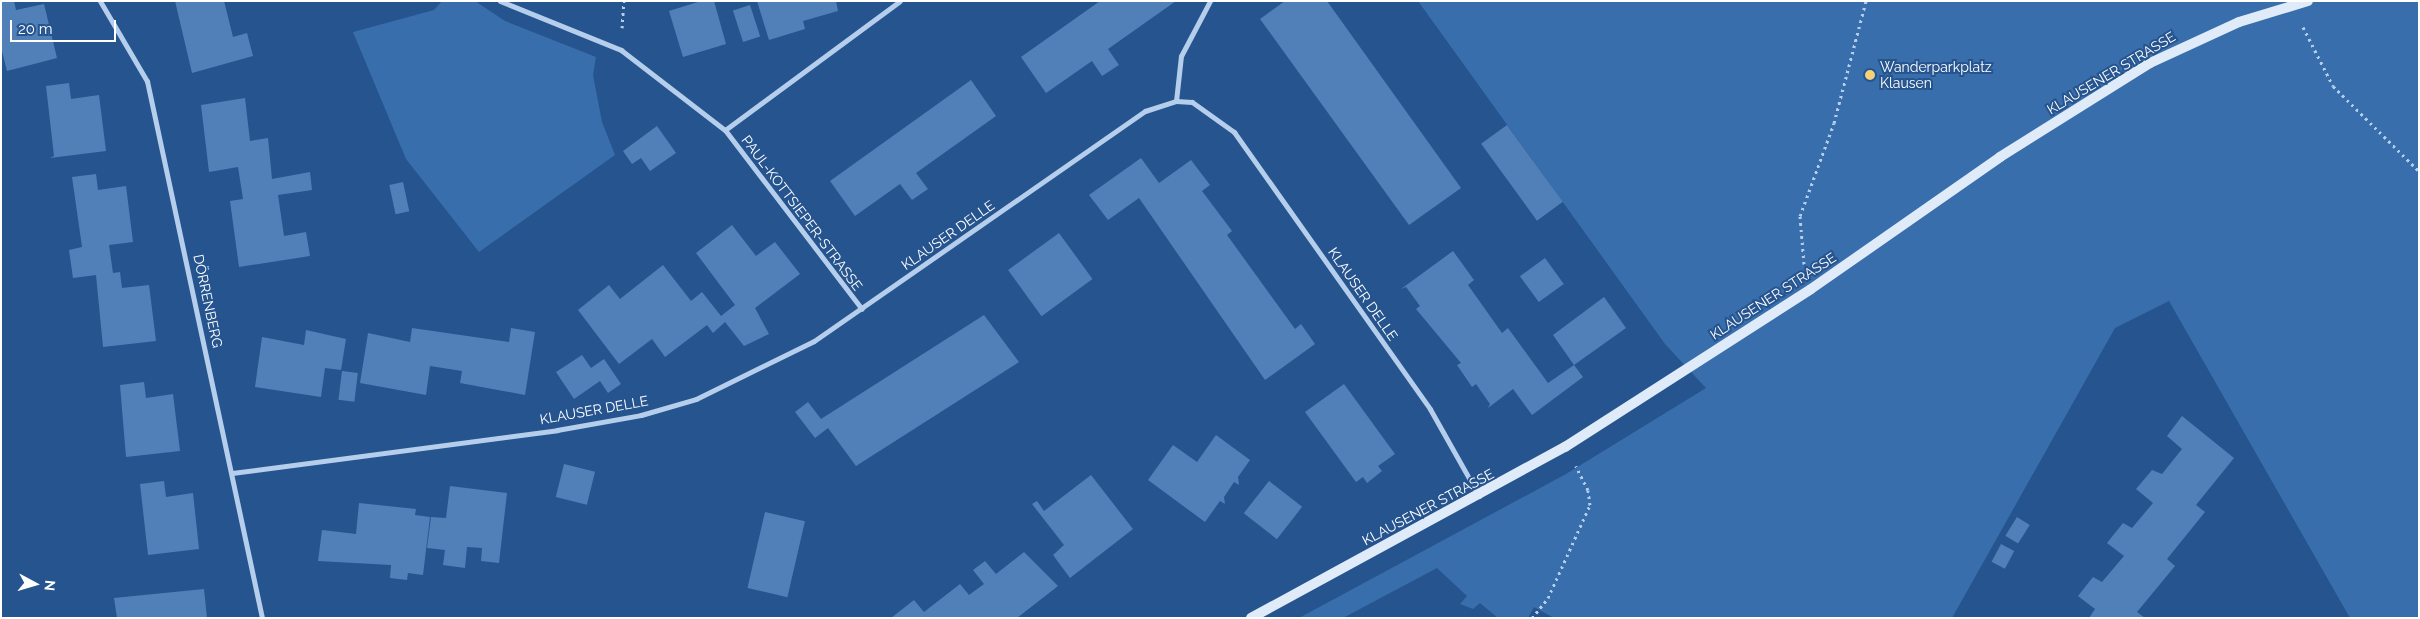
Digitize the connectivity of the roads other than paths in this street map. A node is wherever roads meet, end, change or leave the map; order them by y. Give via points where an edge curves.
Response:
1 (100, 1) edge
2 (500, 1) edge
3 (900, 1) edge
4 (1210, 1) edge
5 (2308, 1) edge
6 (1176, 101) junction
7 (725, 130) junction
8 (862, 309) junction
9 (232, 473) junction
10 (1479, 497) junction
11 (262, 618) edge
12 (1251, 618) edge

1 - 9 street, DÖRRENBERG via 147,80
2 - 7 street, PAUL-KOTTSIEPER-STRASSE via 621,50
3 - 7 street, PAUL-KOTTSIEPER-STRASSE
4 - 6 street via 1180,56
5 - 10 main road, KLAUSENER STRASSE via 2239,22 2150,63 2000,157 1811,289 1594,429
6 - 8 street, KLAUSER DELLE via 1145,111
6 - 10 street, KLAUSER DELLE via 1192,102 1234,132 1430,409
7 - 8 street, PAUL-KOTTSIEPER-STRASSE
8 - 9 street, KLAUSER DELLE via 769,367 696,399 641,415
9 - 11 street, DÖRRENBERG
10 - 12 main road, KLAUSENER STRASSE

